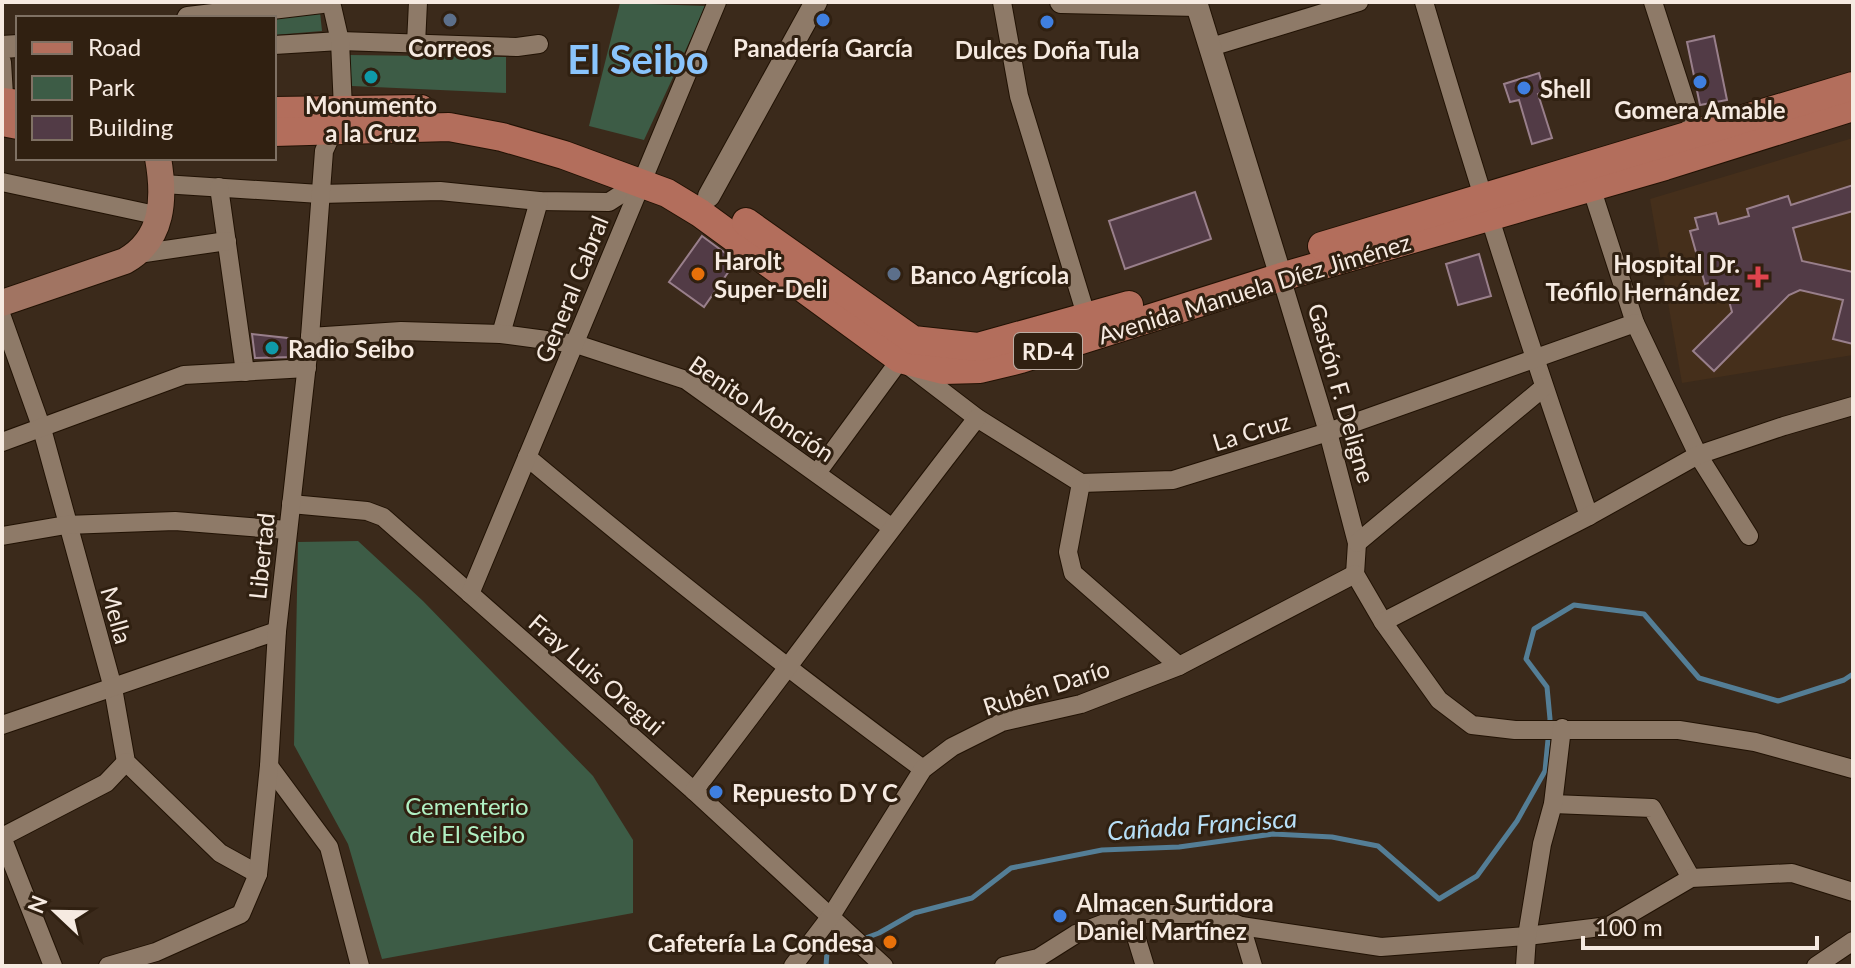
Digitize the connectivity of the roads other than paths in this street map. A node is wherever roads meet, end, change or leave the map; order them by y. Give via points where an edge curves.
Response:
1 (322, 2) edge
2 (331, 2) edge
3 (418, 2) edge
4 (717, 2) edge
5 (816, 2) edge
6 (1002, 2) edge
7 (1061, 2) edge
8 (1359, 2) edge
9 (1424, 2) edge
10 (1653, 2) edge
11 (1196, 4) edge
12 (205, 16) edge
13 (340, 41) junction
14 (416, 44) junction
15 (539, 44) dead end
16 (276, 45) edge
17 (1211, 47) junction
18 (2, 62) edge
19 (1853, 86) edge
20 (1853, 107) edge
21 (276, 111) edge
22 (8, 113) edge
23 (1799, 113) junction
24 (337, 120) junction
25 (276, 132) edge
26 (1696, 135) junction
27 (161, 171) edge
28 (644, 174) junction
29 (2, 182) edge
30 (219, 187) junction
31 (1591, 187) junction
32 (320, 194) junction
33 (709, 196) junction
34 (539, 201) junction
35 (1486, 208) junction
36 (160, 216) junction
37 (227, 241) junction
38 (138, 254) junction
39 (1278, 269) junction
40 (2, 303) edge
41 (2, 317) edge
42 (1087, 318) junction
43 (1635, 323) junction
44 (501, 334) junction
45 (310, 337) junction
46 (576, 344) junction
47 (906, 350) junction
48 (1534, 359) junction
49 (307, 368) junction
50 (245, 372) junction
51 (1544, 387) junction
52 (1853, 406) edge
53 (977, 418) junction
54 (42, 429) junction
55 (1328, 432) junction
56 (2, 442) edge
57 (1698, 455) junction
58 (527, 457) junction
59 (817, 473) junction
60 (1081, 483) junction
61 (291, 504) junction
62 (1589, 516) junction
63 (66, 525) junction
64 (891, 527) junction
65 (287, 530) junction
66 (2, 536) edge
67 (1749, 536) dead end
68 (1357, 543) junction
69 (1355, 574) junction
70 (470, 594) junction
71 (1383, 622) junction
72 (277, 631) junction
73 (1179, 666) junction
74 (789, 668) junction
75 (113, 688) junction
76 (2, 725) edge
77 (1562, 728) junction
78 (126, 762) junction
79 (269, 766) junction
80 (923, 769) junction
81 (1853, 769) edge
82 (694, 791) junction
83 (1553, 804) junction
84 (2, 837) edge
85 (258, 874) junction
86 (1691, 878) junction
87 (1853, 892) edge
88 (1129, 914) junction
89 (831, 916) junction
90 (1241, 926) junction
91 (1527, 936) junction
92 (1853, 941) edge
93 (1381, 947) junction
94 (1827, 963) edge
95 (53, 966) edge
96 (108, 966) edge
97 (360, 966) edge
98 (793, 966) edge
99 (884, 966) edge
100 (1007, 966) edge
101 (1145, 966) edge
102 (1253, 966) edge
103 (1385, 966) edge
104 (1525, 966) edge

1 - 12 street
2 - 13 street, Libertad
3 - 14 street
4 - 28 street, General Cabral
5 - 33 street
6 - 42 street via 1019,96
7 - 11 street
8 - 17 street
9 - 35 street
10 - 26 street
11 - 17 street, Gastón F. Deligne
13 - 14 street
13 - 16 street
13 - 24 street, Libertad
14 - 15 street
17 - 39 street, Gastón F. Deligne
18 - 22 street
19 - 23 main road, Avenida Manuela Díez Jiménez / RD-4
20 - 23 main road, Avenida Manuela Díez Jiménez / RD-4
21 - 24 main road, Avenida Manuela Díez Jiménez / RD-4
23 - 26 main road, Avenida Manuela Díez Jiménez / RD-4
23 - 31 main road, Avenida Manuela Díez Jiménez / RD-4
24 - 25 main road, Avenida Manuela Díez Jiménez / RD-4
24 - 28 main road, Avenida Manuela Díez Jiménez / RD-4 via 452,109 508,120
24 - 32 street, Libertad via 324,151
26 - 35 main road, Avenida Manuela Díez Jiménez / RD-4 via 1583,166
27 - 30 street
27 - 36 main road
28 - 33 main road, Avenida Manuela Díez Jiménez / RD-4
28 - 34 street via 609,202
28 - 46 street, General Cabral
28 - 47 main road, Avenida Manuela Díez Jiménez / RD-4
29 - 36 street
30 - 32 street
30 - 37 street
31 - 35 main road, Avenida Manuela Díez Jiménez / RD-4
31 - 43 street
32 - 34 street via 440,191
32 - 45 street, Libertad
33 - 47 main road, Avenida Manuela Díez Jiménez / RD-4
34 - 44 street
35 - 39 main road, Avenida Manuela Díez Jiménez / RD-4
35 - 48 street
36 - 38 main road
37 - 38 street
37 - 50 street
38 - 40 main road
39 - 42 main road, Avenida Manuela Díez Jiménez / RD-4
39 - 47 main road, Avenida Manuela Díez Jiménez / RD-4 via 980,369 943,370
39 - 55 street, Gastón F. Deligne
41 - 54 street, Mella
42 - 47 main road, Avenida Manuela Díez Jiménez / RD-4 via 978,347
43 - 48 street, La Cruz
43 - 57 street
44 - 45 street, Benito Monción via 401,331
44 - 46 street, Benito Monción
45 - 49 street, Libertad
46 - 58 street, General Cabral
46 - 59 street, Benito Monción via 686,380
47 - 53 street
47 - 59 street
48 - 51 street
48 - 55 street, La Cruz
49 - 50 street
49 - 61 street, Libertad
50 - 54 street via 184,375
51 - 62 street
51 - 68 street
52 - 57 street
53 - 60 street
53 - 64 street
54 - 56 street
54 - 63 street, Mella
55 - 60 street, La Cruz via 1173,480
55 - 68 street, Gastón F. Deligne
57 - 62 street
57 - 67 street
58 - 70 street, General Cabral
58 - 74 street
59 - 64 street, Benito Monción
60 - 73 street via 1068,552 1073,573
61 - 65 street, Libertad
61 - 70 street, Fray Luis Oregui via 383,517
62 - 71 street
63 - 65 street via 175,521
63 - 66 street
63 - 75 street, Mella
64 - 74 street
65 - 72 street, Libertad
68 - 69 street, Gastón F. Deligne
69 - 71 street
69 - 73 street, Rubén Darío
70 - 82 street, Fray Luis Oregui
71 - 77 street via 1439,700 1472,725
72 - 75 street
72 - 79 street, Libertad
73 - 80 street, Rubén Darío via 1081,704 1002,722 952,747
74 - 80 street
74 - 82 street
75 - 76 street
75 - 78 street, Mella
77 - 81 street via 1679,730 1755,742
77 - 83 street
78 - 84 street via 106,783
78 - 85 street via 220,853
79 - 85 street, Libertad
79 - 97 street via 329,847
80 - 89 street, Rubén Darío
82 - 89 street, Fray Luis Oregui
83 - 86 street via 1652,808
83 - 91 street
84 - 95 street
85 - 96 street, Libertad via 241,914 156,952
86 - 87 street via 1792,873
86 - 91 street via 1609,926
88 - 90 street via 1212,914
88 - 100 street via 1076,934 1038,958
88 - 101 street
89 - 98 street, Rubén Darío
89 - 99 street, Fray Luis Oregui
90 - 93 street
90 - 102 street
91 - 93 street
91 - 104 street
92 - 94 street
93 - 103 street

